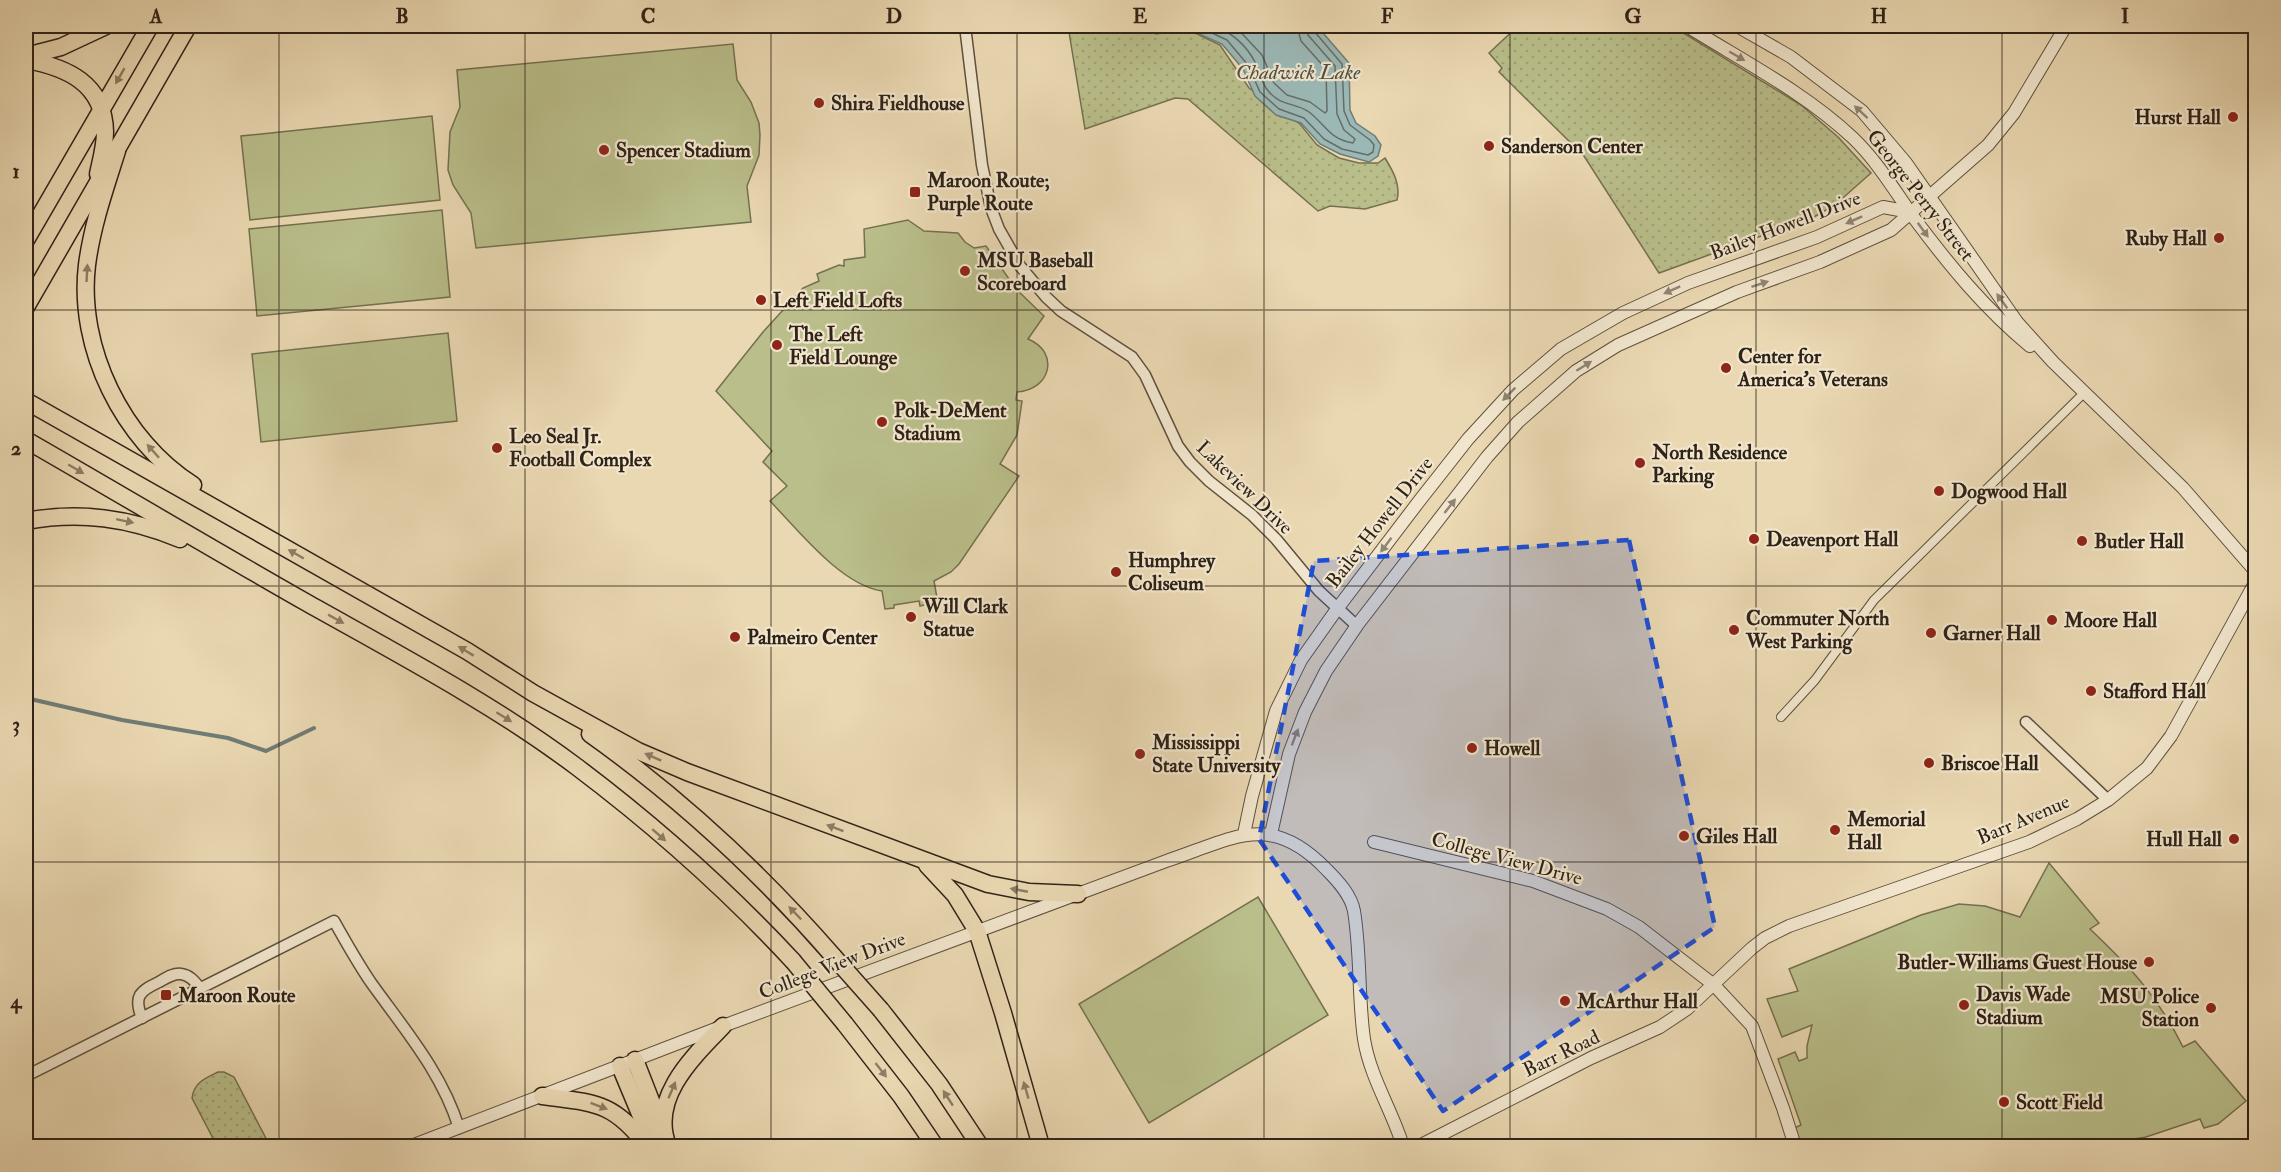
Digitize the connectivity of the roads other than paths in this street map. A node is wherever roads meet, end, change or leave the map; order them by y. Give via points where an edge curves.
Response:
1 (106, 26) edge
2 (150, 26) edge
3 (188, 26) edge
4 (965, 26) edge
5 (1687, 26) edge
6 (1737, 26) edge
7 (2066, 26) edge
8 (26, 58) edge
9 (100, 110) junction
10 (117, 151) junction
11 (96, 186) junction
12 (1930, 197) junction
13 (1910, 212) junction
14 (26, 240) edge
15 (26, 307) edge
16 (2053, 362) junction
17 (2085, 392) junction
18 (26, 401) edge
19 (26, 440) edge
20 (26, 521) edge
21 (266, 536) junction
22 (2256, 572) edge
23 (2256, 581) edge
24 (309, 604) junction
25 (1337, 609) junction
26 (1357, 626) junction
27 (533, 693) junction
28 (1781, 717) dead end
29 (2025, 722) dead end
30 (2108, 800) junction
31 (1244, 834) junction
32 (1271, 834) junction
33 (1374, 842) dead end
34 (919, 860) junction
35 (1078, 894) junction
36 (977, 931) junction
37 (1714, 985) junction
38 (200, 988) junction
39 (142, 1018) junction
40 (723, 1026) junction
41 (628, 1063) junction
42 (26, 1076) edge
43 (542, 1096) junction
44 (901, 1096) junction
45 (459, 1128) junction
46 (663, 1144) edge
47 (411, 1146) edge
48 (647, 1146) edge
49 (919, 1146) edge
50 (935, 1146) edge
51 (980, 1146) edge
52 (1041, 1146) edge
53 (1403, 1146) edge
54 (1419, 1146) edge
55 (1795, 1146) edge

1 - 8 main road via 62,48
2 -> 9 main road
3 - 10 main road
4 - 25 street, Lakeview Drive via 991,208 1020,266 1061,311 1132,357 1184,454 1276,539
5 -> 13 street, George Perry Street via 1763,71 1853,138
12 -> 6 street, George Perry Street via 1862,111 1791,57
7 - 12 street via 2014,113 1988,145
8 - 9 main road via 74,75 86,86
9 - 11 main road via 105,134
9 - 14 main road
10 - 11 main road
21 -> 10 main road via 165,464 126,416 107,383 89,323 87,267 96,215
11 - 15 main road
12 - 13 street
16 -> 12 street, George Perry Street via 2017,322
13 -> 16 street, George Perry Street via 1975,295
13 -> 25 street, Bailey Howell Drive via 1883,207 1817,237 1688,283 1623,313 1561,350 1513,390 1468,438
26 -> 13 street via 1487,457 1518,422 1576,371 1662,324 1859,246 1891,230
16 - 17 street, George Perry Street
17 - 22 street, George Perry Street via 2183,488
17 - 28 street via 1874,600 1815,680
18 - 21 main road
19 -> 24 main road
20 -> 24 main road via 77,516 118,519 149,527 180,538
27 -> 21 main road
23 - 30 street, Barr Avenue via 2171,736 2147,768
24 -> 44 main road, bridge via 414,662 577,767 724,890 793,961
25 - 26 street, Lakeview Drive
25 - 31 street, Bailey Howell Drive via 1301,660 1276,711
32 -> 26 street via 1289,754 1305,712 1326,671
34 -> 27 main road via 638,751
51 -> 27 main road, bridge via 939,1084 880,1010 777,894 687,810
29 - 30 street
30 - 37 street, Barr Avenue via 2029,842 1789,926 1752,948
31 - 32 street, College View Drive
31 - 35 street, College View Drive
32 - 53 street via 1322,864 1351,902 1364,1041
33 - 37 street, College View Drive via 1533,881 1597,905 1639,927
35 -> 34 main road via 1029,892 988,884
34 - 36 main road via 955,895
35 - 36 street, College View Drive
36 - 40 street, College View Drive
52 -> 36 main road
37 - 54 street, Barr Road via 1660,1027
37 - 55 street, College View Drive via 1752,1026
38 - 39 street
38 - 39 street via 183,974 144,989 137,1005
38 - 45 street via 334,921 370,981 428,1061
39 - 42 street
40 - 41 street, College View Drive
46 -> 40 main road via 670,1091 693,1057
41 - 43 street, College View Drive
41 - 46 main road
43 - 45 street, College View Drive
43 -> 48 main road via 583,1100 608,1108
44 - 49 main road
44 - 50 main road
45 - 47 street, College View Drive

